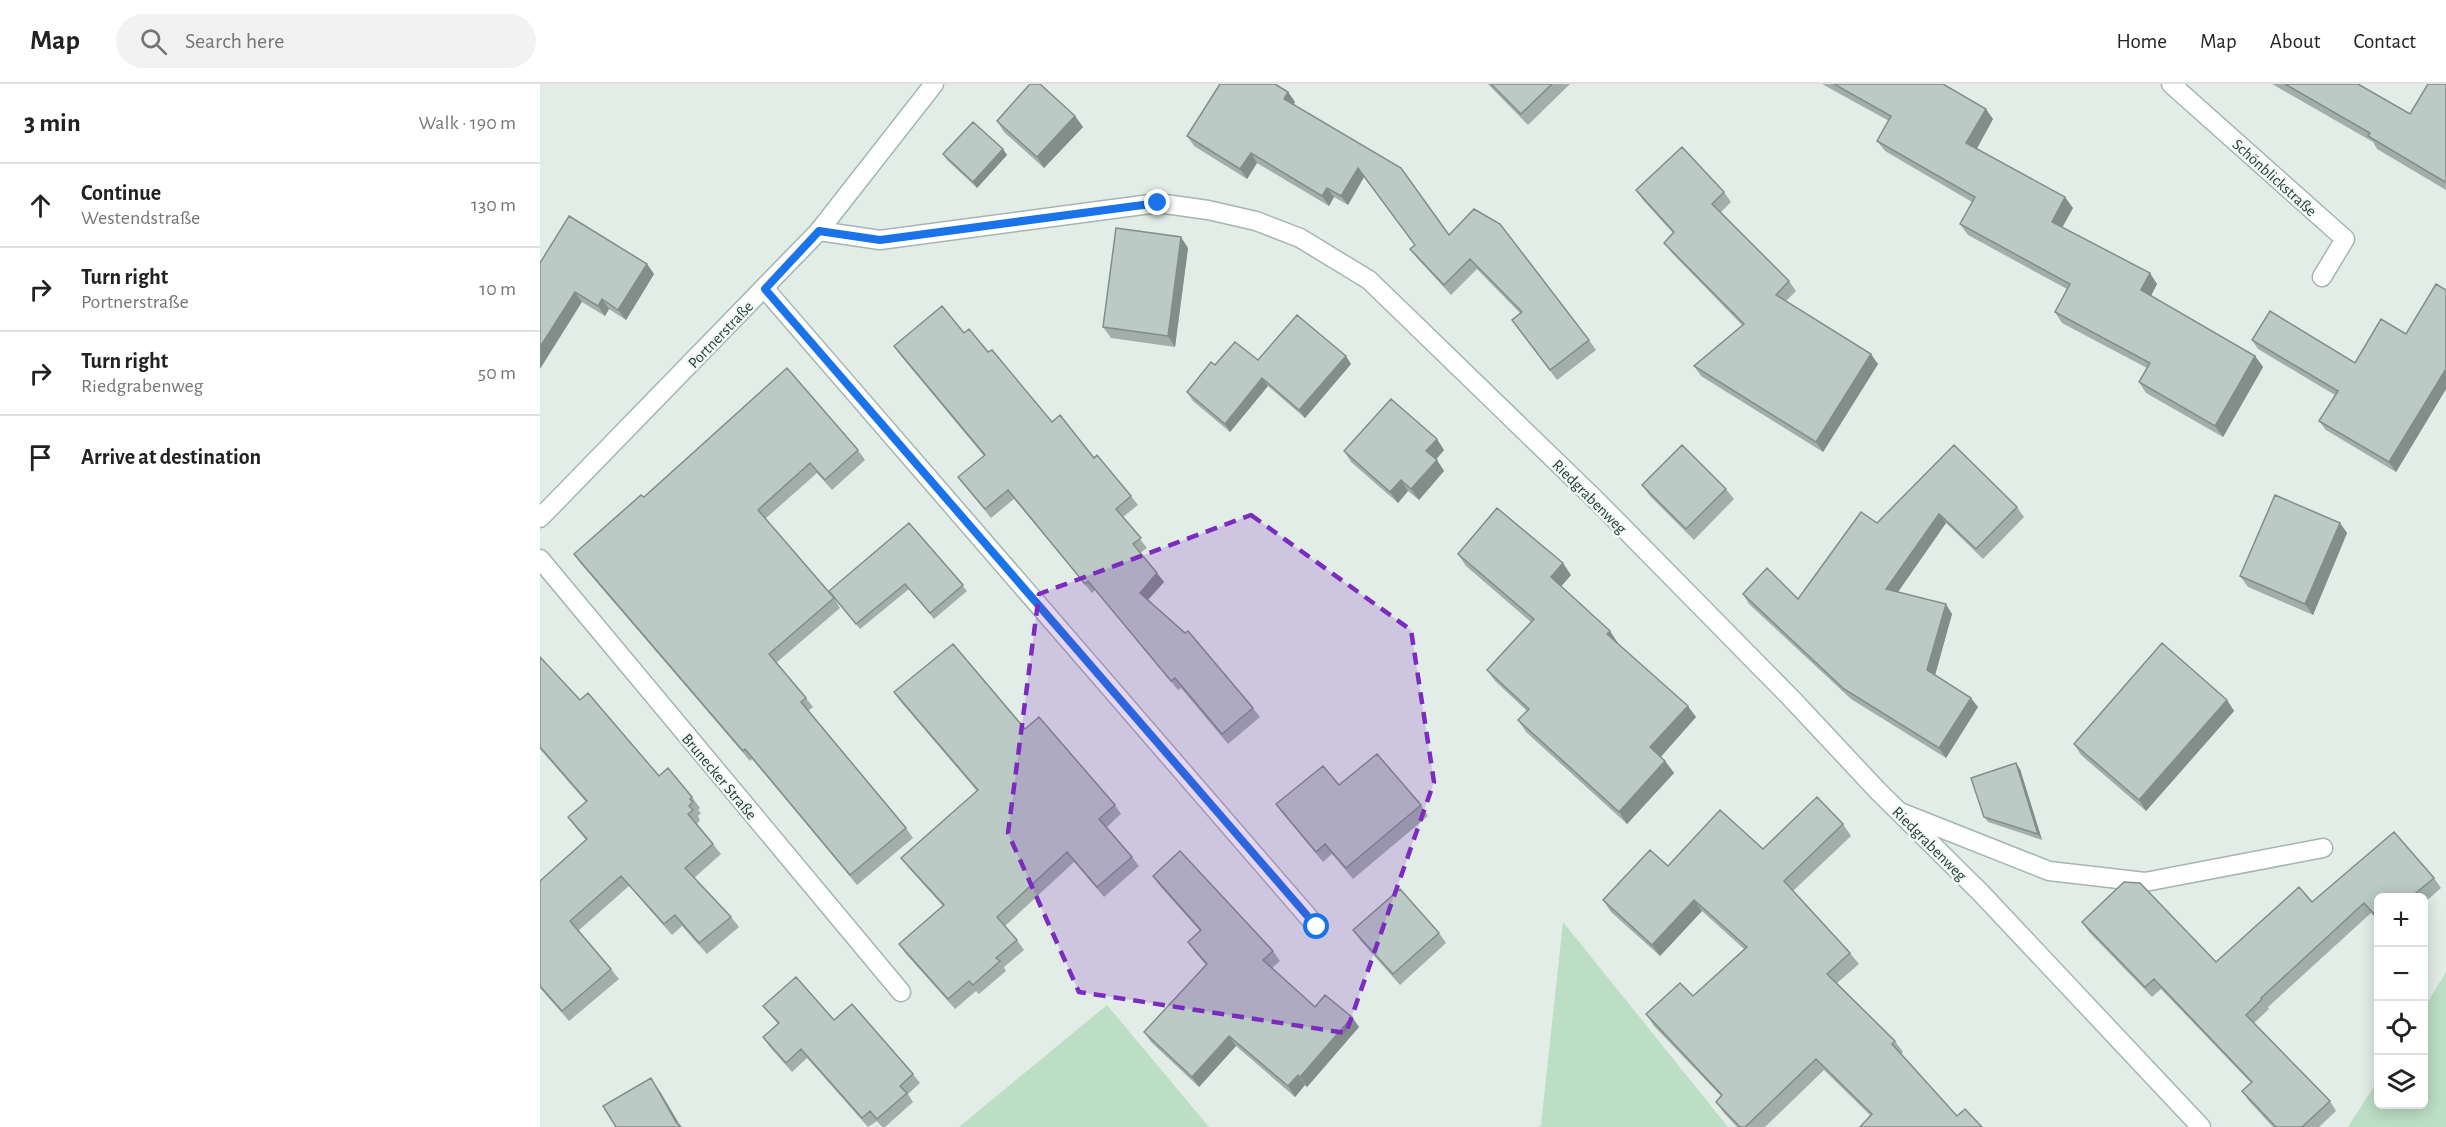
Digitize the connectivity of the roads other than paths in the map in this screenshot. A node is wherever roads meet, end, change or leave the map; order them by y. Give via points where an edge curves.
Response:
1 (934, 84) edge
2 (2171, 84) edge
3 (819, 231) junction
4 (2322, 277) dead end
5 (765, 289) junction
6 (540, 518) edge
7 (540, 559) edge
8 (1900, 812) junction
9 (2323, 848) dead end
10 (1317, 927) dead end
11 (901, 992) dead end
12 (2201, 1127) edge

1 - 3 street, Portnerstraße
2 - 4 street, Schönblickstraße via 2346,239
3 - 5 street, Portnerstraße
3 - 8 street, Riedgrabenweg via 880,240 1158,203 1246,219 1300,238 1369,280 1460,367 1599,503
5 - 6 street, Portnerstraße
5 - 10 street
7 - 11 street, Brunecker Straße
8 - 9 street via 2049,872 2145,882
8 - 12 street, Riedgrabenweg

